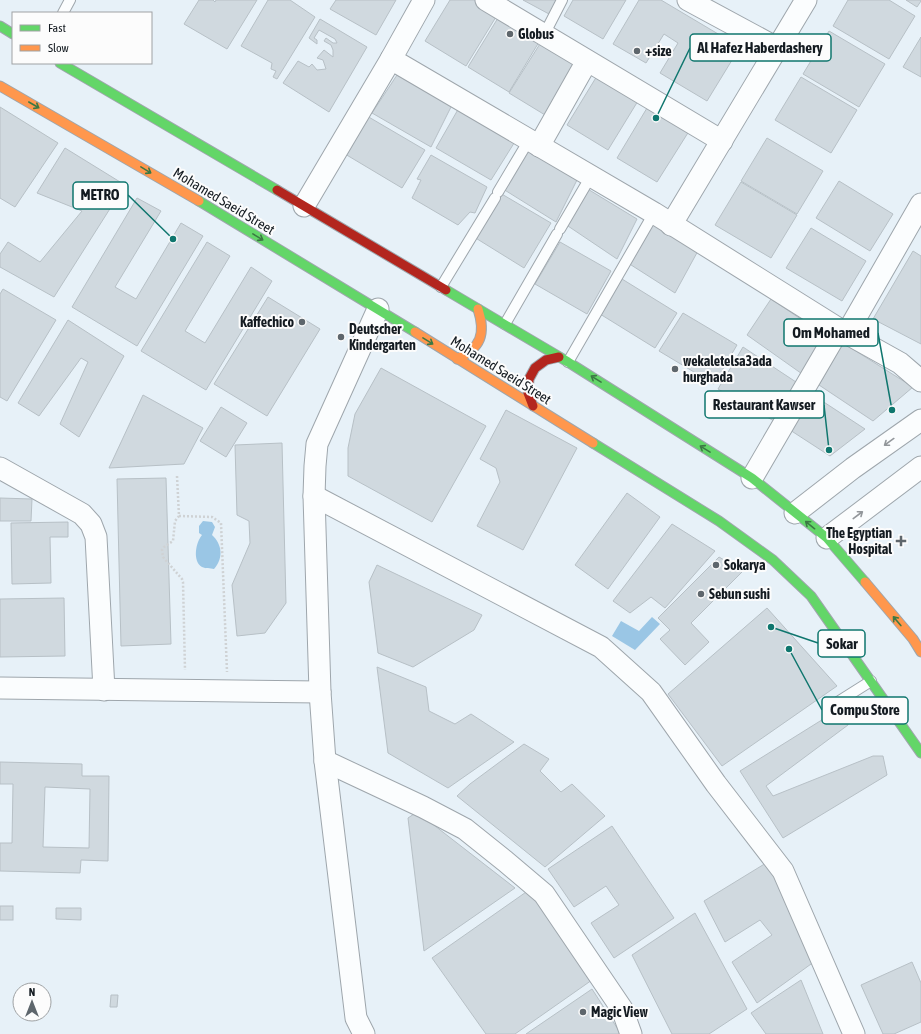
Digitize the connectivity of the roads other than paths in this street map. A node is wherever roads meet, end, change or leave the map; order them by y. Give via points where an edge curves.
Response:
1 (70, 0) edge
2 (424, 0) edge
3 (486, 0) edge
4 (562, 0) edge
5 (688, 0) edge
6 (806, 0) edge
7 (64, 12) edge
8 (0, 26) edge
9 (12, 33) edge
10 (544, 35) junction
11 (777, 48) junction
12 (390, 59) junction
13 (587, 61) junction
14 (62, 64) edge
15 (0, 86) edge
16 (722, 141) junction
17 (534, 143) junction
18 (591, 176) junction
19 (921, 204) edge
20 (304, 206) junction
21 (654, 213) junction
22 (672, 225) junction
23 (441, 287) junction
24 (378, 309) junction
25 (478, 309) junction
26 (505, 324) junction
27 (843, 331) junction
28 (457, 359) junction
29 (564, 359) junction
30 (921, 381) edge
31 (533, 406) junction
32 (921, 420) edge
33 (921, 467) edge
34 (0, 468) edge
35 (752, 478) junction
36 (314, 496) junction
37 (795, 513) junction
38 (827, 538) junction
39 (921, 632) edge
40 (912, 639) junction
41 (921, 652) edge
42 (871, 681) junction
43 (0, 688) edge
44 (104, 690) junction
45 (320, 692) junction
46 (833, 704) dead end
47 (921, 753) edge
48 (325, 761) junction
49 (364, 1034) edge
50 (632, 1034) edge
51 (854, 1034) edge

1 - 7 lane
2 - 12 street
3 - 10 street
4 - 10 lane
5 - 11 street
6 - 11 street
8 - 9 street
10 - 13 street
11 - 16 street
12 - 17 street
12 - 20 street
13 - 16 street
13 - 17 street
14 - 20 street
15 -> 24 street, Mohamed Saeid Street via 145,169
16 - 22 street
17 - 18 street
17 - 23 lane via 496,195
18 - 21 street
18 - 26 lane
19 - 27 street
20 - 23 street
21 - 22 street
21 - 29 lane
22 - 27 street
23 - 25 street
24 -> 28 street, Mohamed Saeid Street
24 - 36 street via 318,444
25 - 26 street
25 - 28 street via 482,333 477,345 468,354
26 - 29 street
27 - 30 street via 900,363
27 - 35 street
28 - 31 street, Mohamed Saeid Street
29 - 31 street via 546,360 535,368 529,379 528,393
35 -> 29 street
31 - 42 street, Mohamed Saeid Street via 719,521 773,560 811,596
32 -> 37 street
38 -> 33 street
34 - 44 street via 82,514 91,524 96,537
35 - 37 street
36 - 45 street
36 - 51 street via 601,647 651,692 716,784 784,871
38 -> 37 street
40 -> 38 street
39 - 40 lane
40 - 41 street
42 - 46 lane
42 - 47 street, Mohamed Saeid Street
43 - 44 street
44 - 45 street
45 - 48 street
48 - 49 street via 356,1018
48 - 50 street via 423,806 465,829 544,894 622,1009

